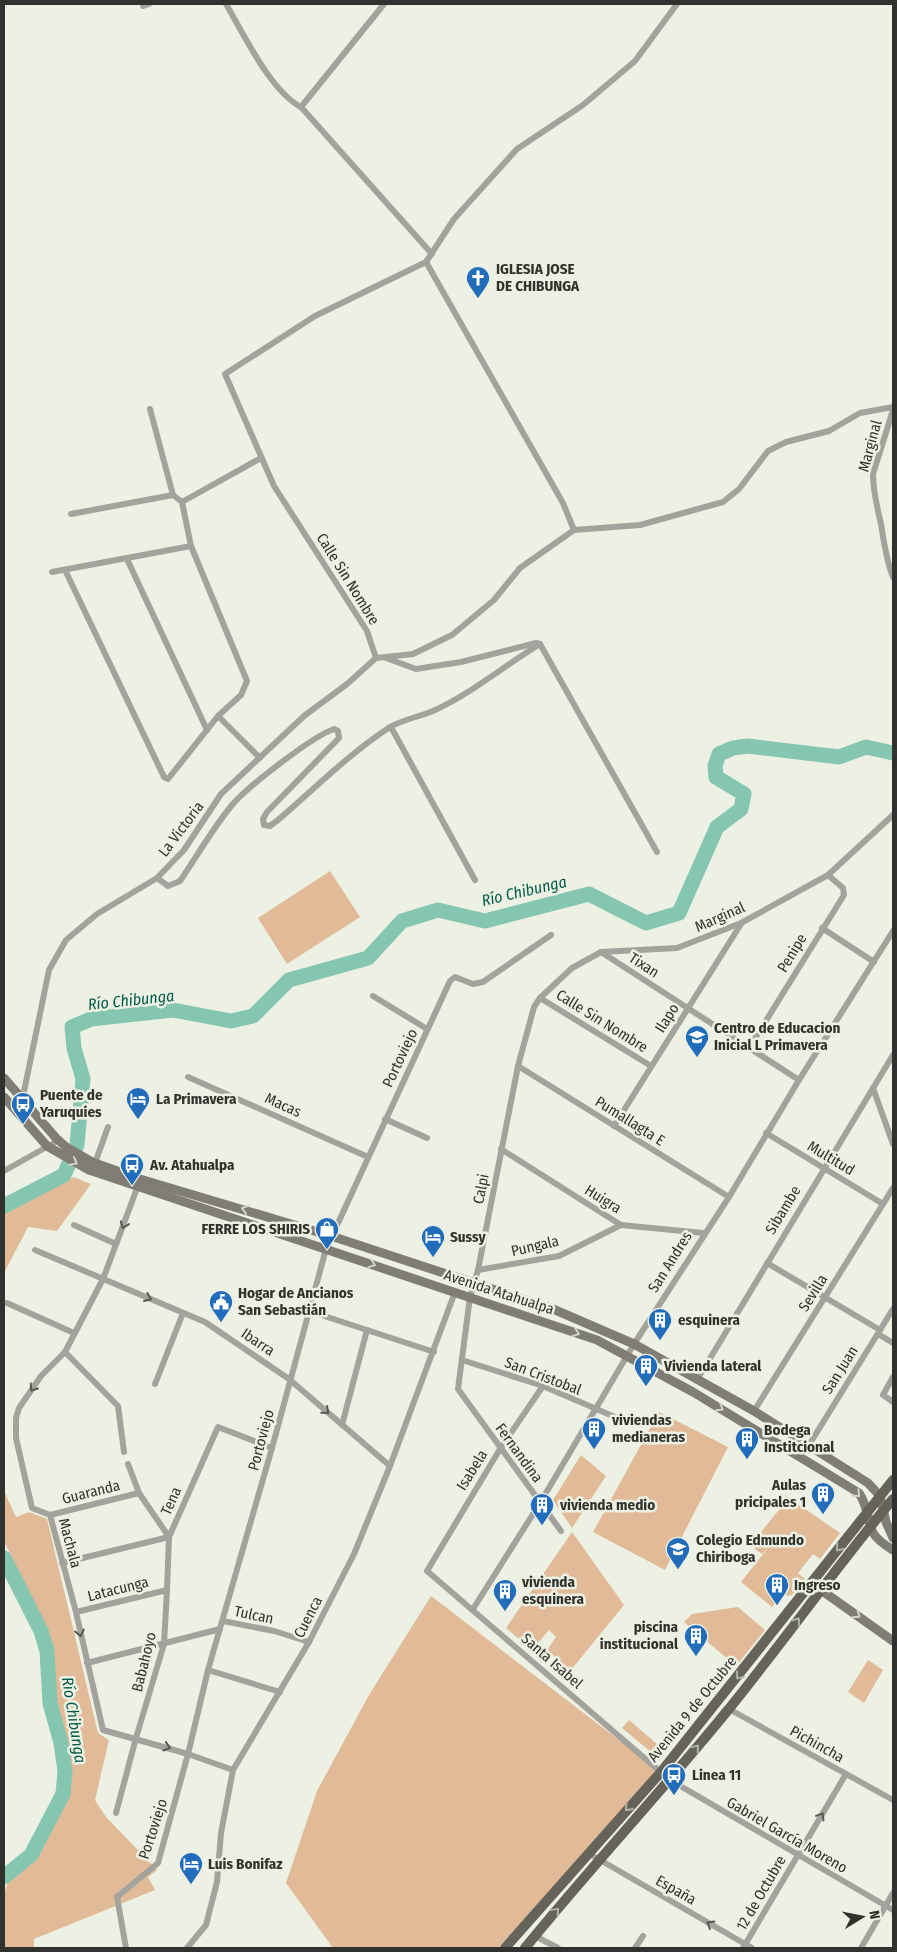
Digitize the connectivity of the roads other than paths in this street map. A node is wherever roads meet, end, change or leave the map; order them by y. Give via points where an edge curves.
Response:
1 (226, 4) edge
2 (384, 4) edge
3 (677, 4) edge
4 (301, 107) junction
5 (432, 254) junction
6 (426, 262) junction
7 (150, 409) dead end
8 (893, 409) edge
9 (261, 458) junction
10 (173, 496) junction
11 (182, 502) junction
12 (71, 514) dead end
13 (574, 530) junction
14 (191, 546) junction
15 (127, 559) junction
16 (65, 570) junction
17 (52, 572) dead end
18 (893, 577) edge
19 (540, 644) junction
20 (376, 658) junction
21 (385, 658) junction
22 (218, 716) junction
23 (391, 727) junction
24 (208, 730) junction
25 (260, 758) junction
26 (893, 815) edge
27 (657, 852) dead end
28 (828, 875) junction
29 (157, 878) junction
30 (475, 880) dead end
31 (741, 923) junction
32 (822, 928) junction
33 (893, 931) edge
34 (551, 935) dead end
35 (601, 952) junction
36 (874, 962) junction
37 (373, 996) dead end
38 (540, 998) junction
39 (687, 1008) junction
40 (427, 1029) junction
41 (749, 1048) junction
42 (893, 1055) edge
43 (518, 1066) junction
44 (651, 1066) junction
45 (188, 1077) dead end
46 (4, 1078) edge
47 (798, 1080) junction
48 (873, 1088) junction
49 (4, 1097) edge
50 (22, 1101) junction
51 (19, 1116) junction
52 (385, 1120) junction
53 (614, 1126) junction
54 (108, 1127) dead end
55 (766, 1134) junction
56 (427, 1138) dead end
57 (58, 1140) junction
58 (893, 1144) edge
59 (47, 1146) junction
60 (501, 1149) junction
61 (368, 1156) junction
62 (92, 1165) junction
63 (823, 1168) junction
64 (4, 1171) edge
65 (139, 1183) junction
66 (893, 1188) edge
67 (729, 1197) junction
68 (883, 1204) junction
69 (74, 1225) dead end
70 (621, 1225) junction
71 (703, 1233) junction
72 (331, 1236) junction
73 (116, 1244) junction
74 (326, 1249) junction
75 (35, 1250) dead end
76 (767, 1263) junction
77 (478, 1270) junction
78 (103, 1279) junction
79 (474, 1284) junction
80 (455, 1292) junction
81 (826, 1296) junction
82 (470, 1297) junction
83 (7, 1304) dead end
84 (893, 1309) edge
85 (309, 1311) junction
86 (183, 1313) junction
87 (367, 1330) junction
88 (879, 1332) junction
89 (74, 1333) junction
90 (893, 1343) edge
91 (634, 1344) junction
92 (65, 1352) junction
93 (434, 1352) junction
94 (626, 1357) junction
95 (462, 1360) junction
96 (893, 1377) edge
97 (289, 1379) junction
98 (697, 1380) junction
99 (154, 1384) dead end
100 (543, 1386) junction
101 (458, 1389) joint
102 (893, 1402) edge
103 (594, 1409) junction
104 (754, 1411) junction
105 (615, 1417) dead end
106 (342, 1425) junction
107 (809, 1445) junction
108 (272, 1448) junction
109 (500, 1449) junction
110 (124, 1452) dead end
111 (128, 1464) dead end
112 (390, 1466) junction
113 (893, 1480) edge
114 (139, 1493) junction
115 (880, 1496) junction
116 (893, 1499) edge
117 (540, 1503) junction
118 (867, 1511) junction
119 (883, 1511) junction
120 (50, 1515) junction
121 (870, 1530) junction
122 (561, 1531) dead end
123 (168, 1537) junction
124 (893, 1538) edge
125 (893, 1550) edge
126 (62, 1563) junction
127 (427, 1571) joint
128 (167, 1590) junction
129 (821, 1590) junction
130 (473, 1609) junction
131 (76, 1612) junction
132 (223, 1620) junction
133 (220, 1629) junction
134 (893, 1641) edge
135 (309, 1642) junction
136 (164, 1644) junction
137 (87, 1663) junction
138 (208, 1670) junction
139 (280, 1692) junction
140 (729, 1709) junction
141 (136, 1738) junction
142 (188, 1754) junction
143 (233, 1770) junction
144 (660, 1772) junction
145 (846, 1774) junction
146 (670, 1780) junction
147 (893, 1800) edge
148 (116, 1813) dead end
149 (588, 1853) junction
150 (797, 1856) junction
151 (598, 1859) junction
152 (893, 1893) edge
153 (886, 1906) junction
154 (893, 1910) edge
155 (535, 1936) junction
156 (643, 1936) dead end
157 (747, 1947) edge
158 (126, 1948) edge
159 (187, 1948) edge
160 (505, 1948) edge
161 (525, 1948) edge
162 (558, 1948) edge
163 (636, 1948) edge
164 (861, 1948) edge

1 - 4 street via 266,73 293,103
2 - 4 street
3 - 5 street via 635,61 583,105 517,149 454,219
4 - 5 street
5 - 6 street
6 - 9 street, Calle Sin Nombre via 315,316 226,372
6 - 13 street via 563,503
7 - 10 street
8 - 13 street via 860,414 829,430 786,442 768,451 739,489 723,502 640,525
8 - 18 street, Marginal via 873,484
9 - 11 street
9 - 20 street, Calle Sin Nombre via 274,486 367,631
10 - 11 street
10 - 12 street
11 - 14 street
13 - 21 street via 520,568 494,600 452,635 413,654
14 - 15 street
14 - 22 street via 247,681 242,695
15 - 16 street
15 - 24 street
16 - 17 street
16 - 24 street via 166,779
19 - 21 street via 536,642 461,662 416,669
19 - 23 street via 440,707
19 - 27 street
20 - 21 street
20 - 25 street, La Victoria via 304,716
22 - 24 street
22 - 25 street
23 - 29 street via 278,820 270,826 264,825 267,812 339,738 338,731 328,731 288,758 233,803 180,881 168,886
23 - 30 street
25 - 29 street, La Victoria via 221,794 184,850
26 - 28 street, Marginal
28 - 31 street, Marginal
28 - 32 street, Penipe via 843,888 844,895
29 - 50 street, La Victoria via 97,914 66,940 49,970
31 - 35 street, Marginal via 677,948
31 - 39 street, Ilapo
32 - 36 street
32 - 41 street, Penipe
33 - 36 street, San Andres
34 - 40 street, Portoviejo via 484,982 473,984 452,978
35 - 38 street, Marginal via 572,968
35 - 39 street, Tixan
36 - 47 street, San Andres
37 - 40 street
38 - 43 street, Calpi via 534,1008
38 - 44 street, Calle Sin Nombre
39 - 41 street, Tixan
39 - 44 street, Ilapo
40 - 52 street, Portoviejo
41 - 47 street, Tixan
42 - 48 street, Sibambe
43 - 53 street, Pumallagta E
43 - 60 street, Calpi
44 - 53 street, Ilapo
45 - 61 street, Macas
46 - 50 main road
47 - 55 street, San Andres
48 - 58 street
48 - 63 street, Sibambe
49 - 51 main road, Avenida Atahualpa
50 - 51 street, La Victoria
50 - 57 main road
51 - 59 main road, Avenida Atahualpa
52 - 56 street
52 - 61 street, Portoviejo
53 - 67 street, Pumallagta E
54 - 62 street
55 - 63 street, Multitud
55 - 67 street, San Andres
57 - 59 street
57 - 62 main road
59 -> 62 main road, Avenida Atahualpa via 59,1154
59 - 64 street
60 - 70 street, Huigra
60 - 77 street, Calpi
61 - 72 street, Portoviejo
62 - 65 main road, Avenida Atahualpa
63 - 68 street, Multitud
63 - 76 street, Sibambe
72 -> 65 main road, Avenida Atahualpa
65 -> 73 street, Machala
65 - 74 main road, Avenida Atahualpa
66 - 68 street, Sevilla
67 - 71 street, San Andres
68 - 81 street, Sevilla
69 - 73 street
70 - 71 street, Huigra
70 - 77 street, Pungala via 559,1256
71 - 91 street, San Andres
72 - 74 street, Portoviejo
72 - 79 main road, Avenida Atahualpa
73 - 78 street, Machala
74 -> 80 main road, Avenida Atahualpa
74 - 85 street, Portoviejo
75 - 78 street, Ibarra
76 - 81 street
76 - 98 street, Sibambe
77 - 79 street, Calpi
78 -> 86 street, Ibarra
78 - 89 street, Machala
79 - 82 street, Calpi
79 - 91 main road, Avenida Atahualpa via 553,1309
80 - 82 main road, Avenida Atahualpa
80 - 93 street, Cuenca
81 - 88 street
81 - 104 street, Sevilla
82 -> 94 main road, Avenida Atahualpa via 597,1340
82 - 95 street, Calpi
83 - 89 street
84 - 88 street, San Juan
85 - 87 street
85 - 97 street, Portoviejo
86 - 97 street, Ibarra via 205,1322
86 - 99 street
87 - 93 street
87 - 106 street
88 - 90 street
88 - 107 street, San Juan
89 - 92 street, Machala
91 - 94 street, San Andres
91 - 98 main road, Avenida Atahualpa
92 - 110 street via 118,1406
92 -> 120 street, Machala via 41,1376 19,1408 16,1418 16,1438 32,1508
93 - 112 street, Cuenca
94 - 103 street, San Andres
94 -> 118 main road, Avenida Atahualpa via 693,1392 845,1484 859,1493
95 - 100 street, San Cristobal
95 - 101 street, Calpi
96 - 102 street via 883,1395
97 -> 106 street, Ibarra
97 - 108 street, Portoviejo
98 - 104 main road, Avenida Atahualpa
100 - 103 street, San Cristobal
100 - 109 street, Isabela
101 - 109 street, Fernandina
103 - 105 street, San Cristobal
103 - 117 street, San Andres
104 - 107 main road, Avenida Atahualpa
106 - 112 street, Ibarra
107 - 115 main road, Avenida Atahualpa via 868,1483
108 - 123 street, Tena via 218,1427
108 - 132 street, Portoviejo
109 - 117 street, Fernandina
109 - 127 street, Isabela
111 - 114 street
112 - 135 street, Cuenca via 354,1554
113 - 115 main road, Avenida 9 de Octubre
114 - 120 street, Guaranda
114 - 123 street
115 - 118 main road, Avenida 9 de Octubre
115 - 119 main road
116 - 119 main road, Avenida 9 de Octubre
117 - 122 street, Fernandina
117 - 130 street, San Andres
118 - 121 main road, Avenida Atahualpa
118 -> 144 main road, Avenida 9 de Octubre
119 - 121 main road, Avenida 9 de Octubre
119 - 124 main road
120 - 126 street, Machala
121 - 125 main road
121 - 129 main road, Avenida 9 de Octubre
123 - 126 street, Tena
123 - 128 street, Babahoyo
126 - 131 street, Machala
127 - 130 street, Santa Isabel
128 - 131 street, Latacunga
128 - 136 street, Babahoyo
129 -> 134 main road
140 -> 129 main road, Avenida 9 de Octubre
130 - 144 street, Santa Isabel
131 -> 137 street, Machala
132 - 133 street, Portoviejo
132 - 135 street, Tulcan
133 - 136 street, Tulcan
133 - 138 street, Portoviejo
135 - 139 street, Cuenca
136 - 137 street, Tulcan
136 - 141 street, Babahoyo
137 - 141 street, Machala via 103,1730
138 - 139 street
138 - 142 street, Portoviejo
139 - 143 street, Cuenca
140 - 145 street, Pichincha
146 -> 140 main road, Avenida 9 de Octubre
141 -> 142 street, Machala
141 - 148 street, Babahoyo
142 - 143 street, Machala
142 - 158 street, Portoviejo via 158,1863 117,1897
143 - 159 street, Cuenca via 221,1833 217,1882 206,1925
144 - 146 street, Santa Isabel
144 -> 149 main road, Avenida 9 de Octubre
145 - 147 street, Pichincha
150 -> 145 street, 12 de Octubre
146 - 150 street, Gabriel García Moreno
146 - 151 main road, Avenida 9 de Octubre
149 - 151 street, España
149 - 160 main road, Avenida 9 de Octubre
150 - 153 street, Gabriel García Moreno
150 - 157 street, 12 de Octubre
155 -> 151 main road, Avenida 9 de Octubre
157 -> 151 street, España
152 - 153 street
153 - 154 street, Gabriel García Moreno
153 - 164 street
155 - 161 main road, Avenida 9 de Octubre
155 - 162 street
156 - 163 street

